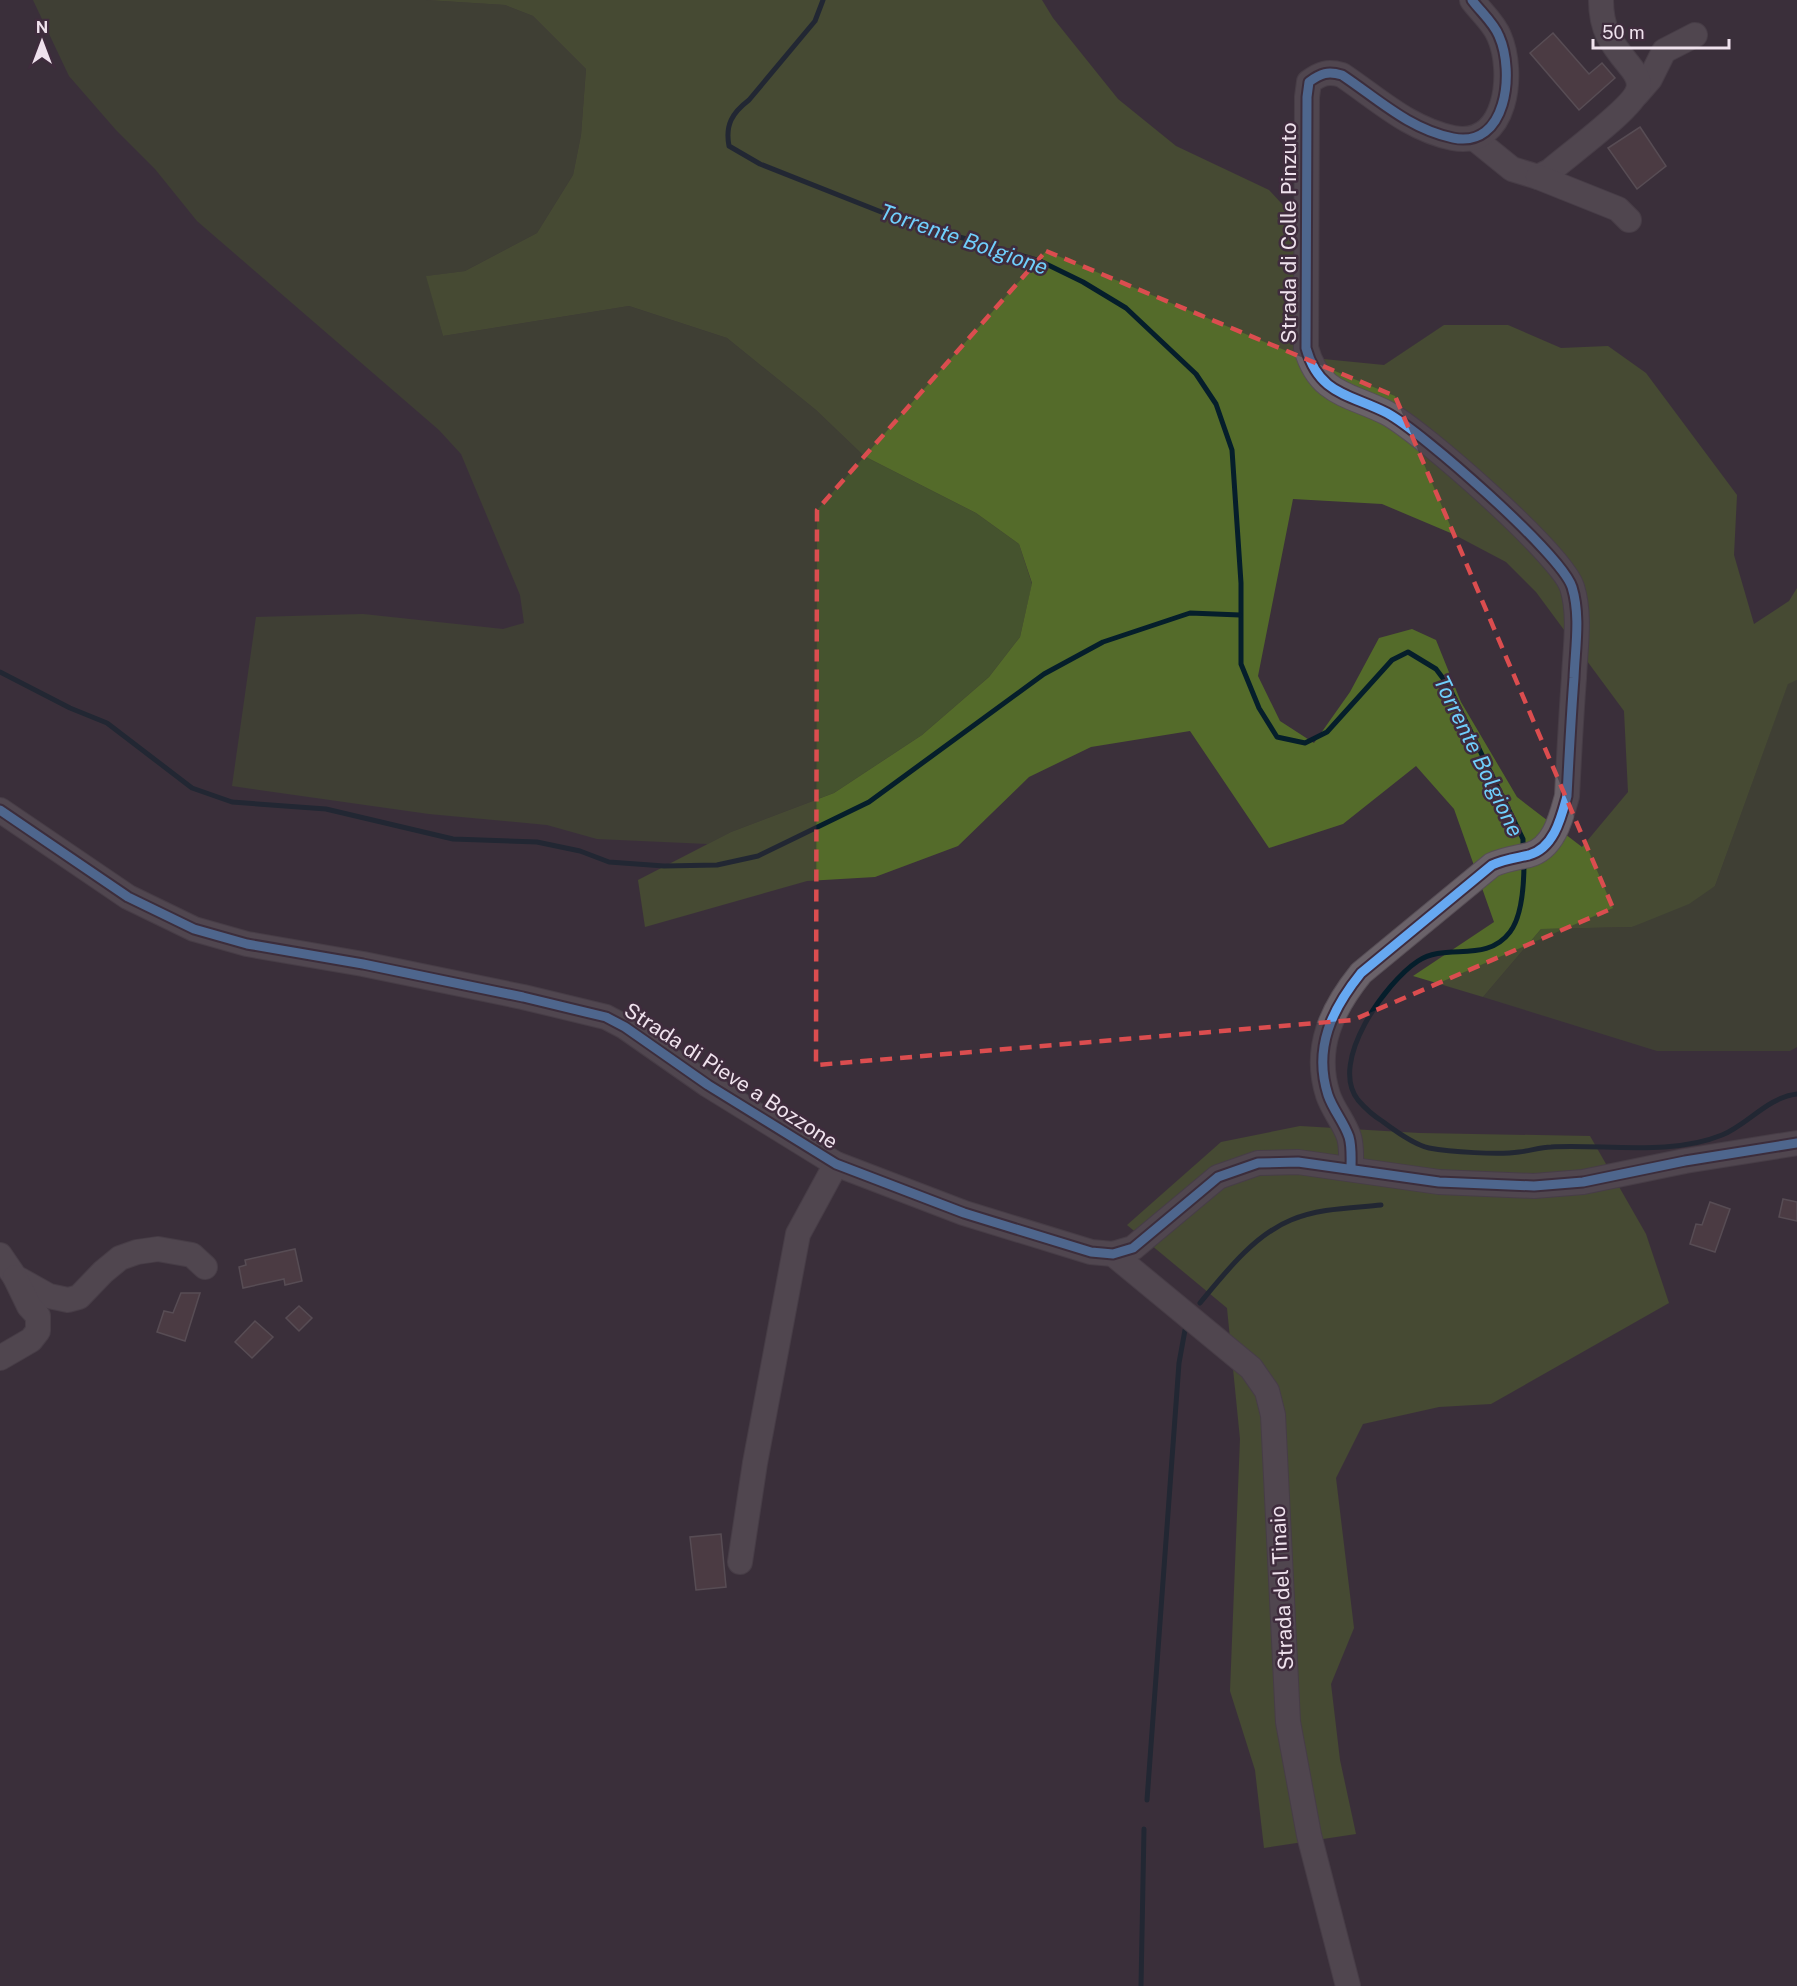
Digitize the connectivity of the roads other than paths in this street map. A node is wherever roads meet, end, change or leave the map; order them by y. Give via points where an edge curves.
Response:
1 (1472, 0) edge
2 (1601, 0) edge
3 (1695, 35) dead end
4 (1637, 94) junction
5 (1475, 139) junction
6 (1538, 177) junction
7 (1629, 220) dead end
8 (0, 810) edge
9 (1797, 1143) edge
10 (836, 1164) junction
11 (1351, 1169) junction
12 (1113, 1254) junction
13 (0, 1255) edge
14 (205, 1267) dead end
15 (15, 1277) junction
16 (0, 1358) edge
17 (740, 1562) dead end
18 (1348, 1986) edge

1 - 5 street via 1499,35 1507,78 1497,118
2 - 4 street via 1604,32 1637,76
3 - 4 street via 1664,51
4 - 6 street via 1605,125
5 - 6 street via 1512,169
5 - 11 street, Strada di Colle Pinzuto via 1455,139 1406,121 1342,75 1320,74 1309,82 1306,348 1311,365 1321,379 1413,431 1512,516 1571,585 1577,624 1567,796 1560,823 1545,847 1486,869 1361,973 1330,1019 1323,1043 1323,1067 1328,1095 1349,1137
6 - 7 street via 1618,208
8 - 10 street, Strada di Pieve a Bozzone via 128,897 202,932 523,997 613,1020
9 - 11 street, Strada di Pieve a Bozzone via 1582,1182 1534,1186 1439,1182
10 - 12 street, Strada di Pieve a Bozzone via 964,1213 1082,1251
10 - 17 street via 798,1234 754,1463
11 - 12 street, Strada di Pieve a Bozzone via 1284,1162 1236,1169 1207,1185 1140,1245
12 - 18 street, Strada del Tinaio via 1251,1368 1268,1391 1273,1415 1288,1722 1309,1835
13 - 15 street
14 - 15 street via 192,1255 158,1249 137,1252 120,1258 79,1297 68,1300 49,1296
15 - 16 street via 38,1316 38,1331 31,1340

